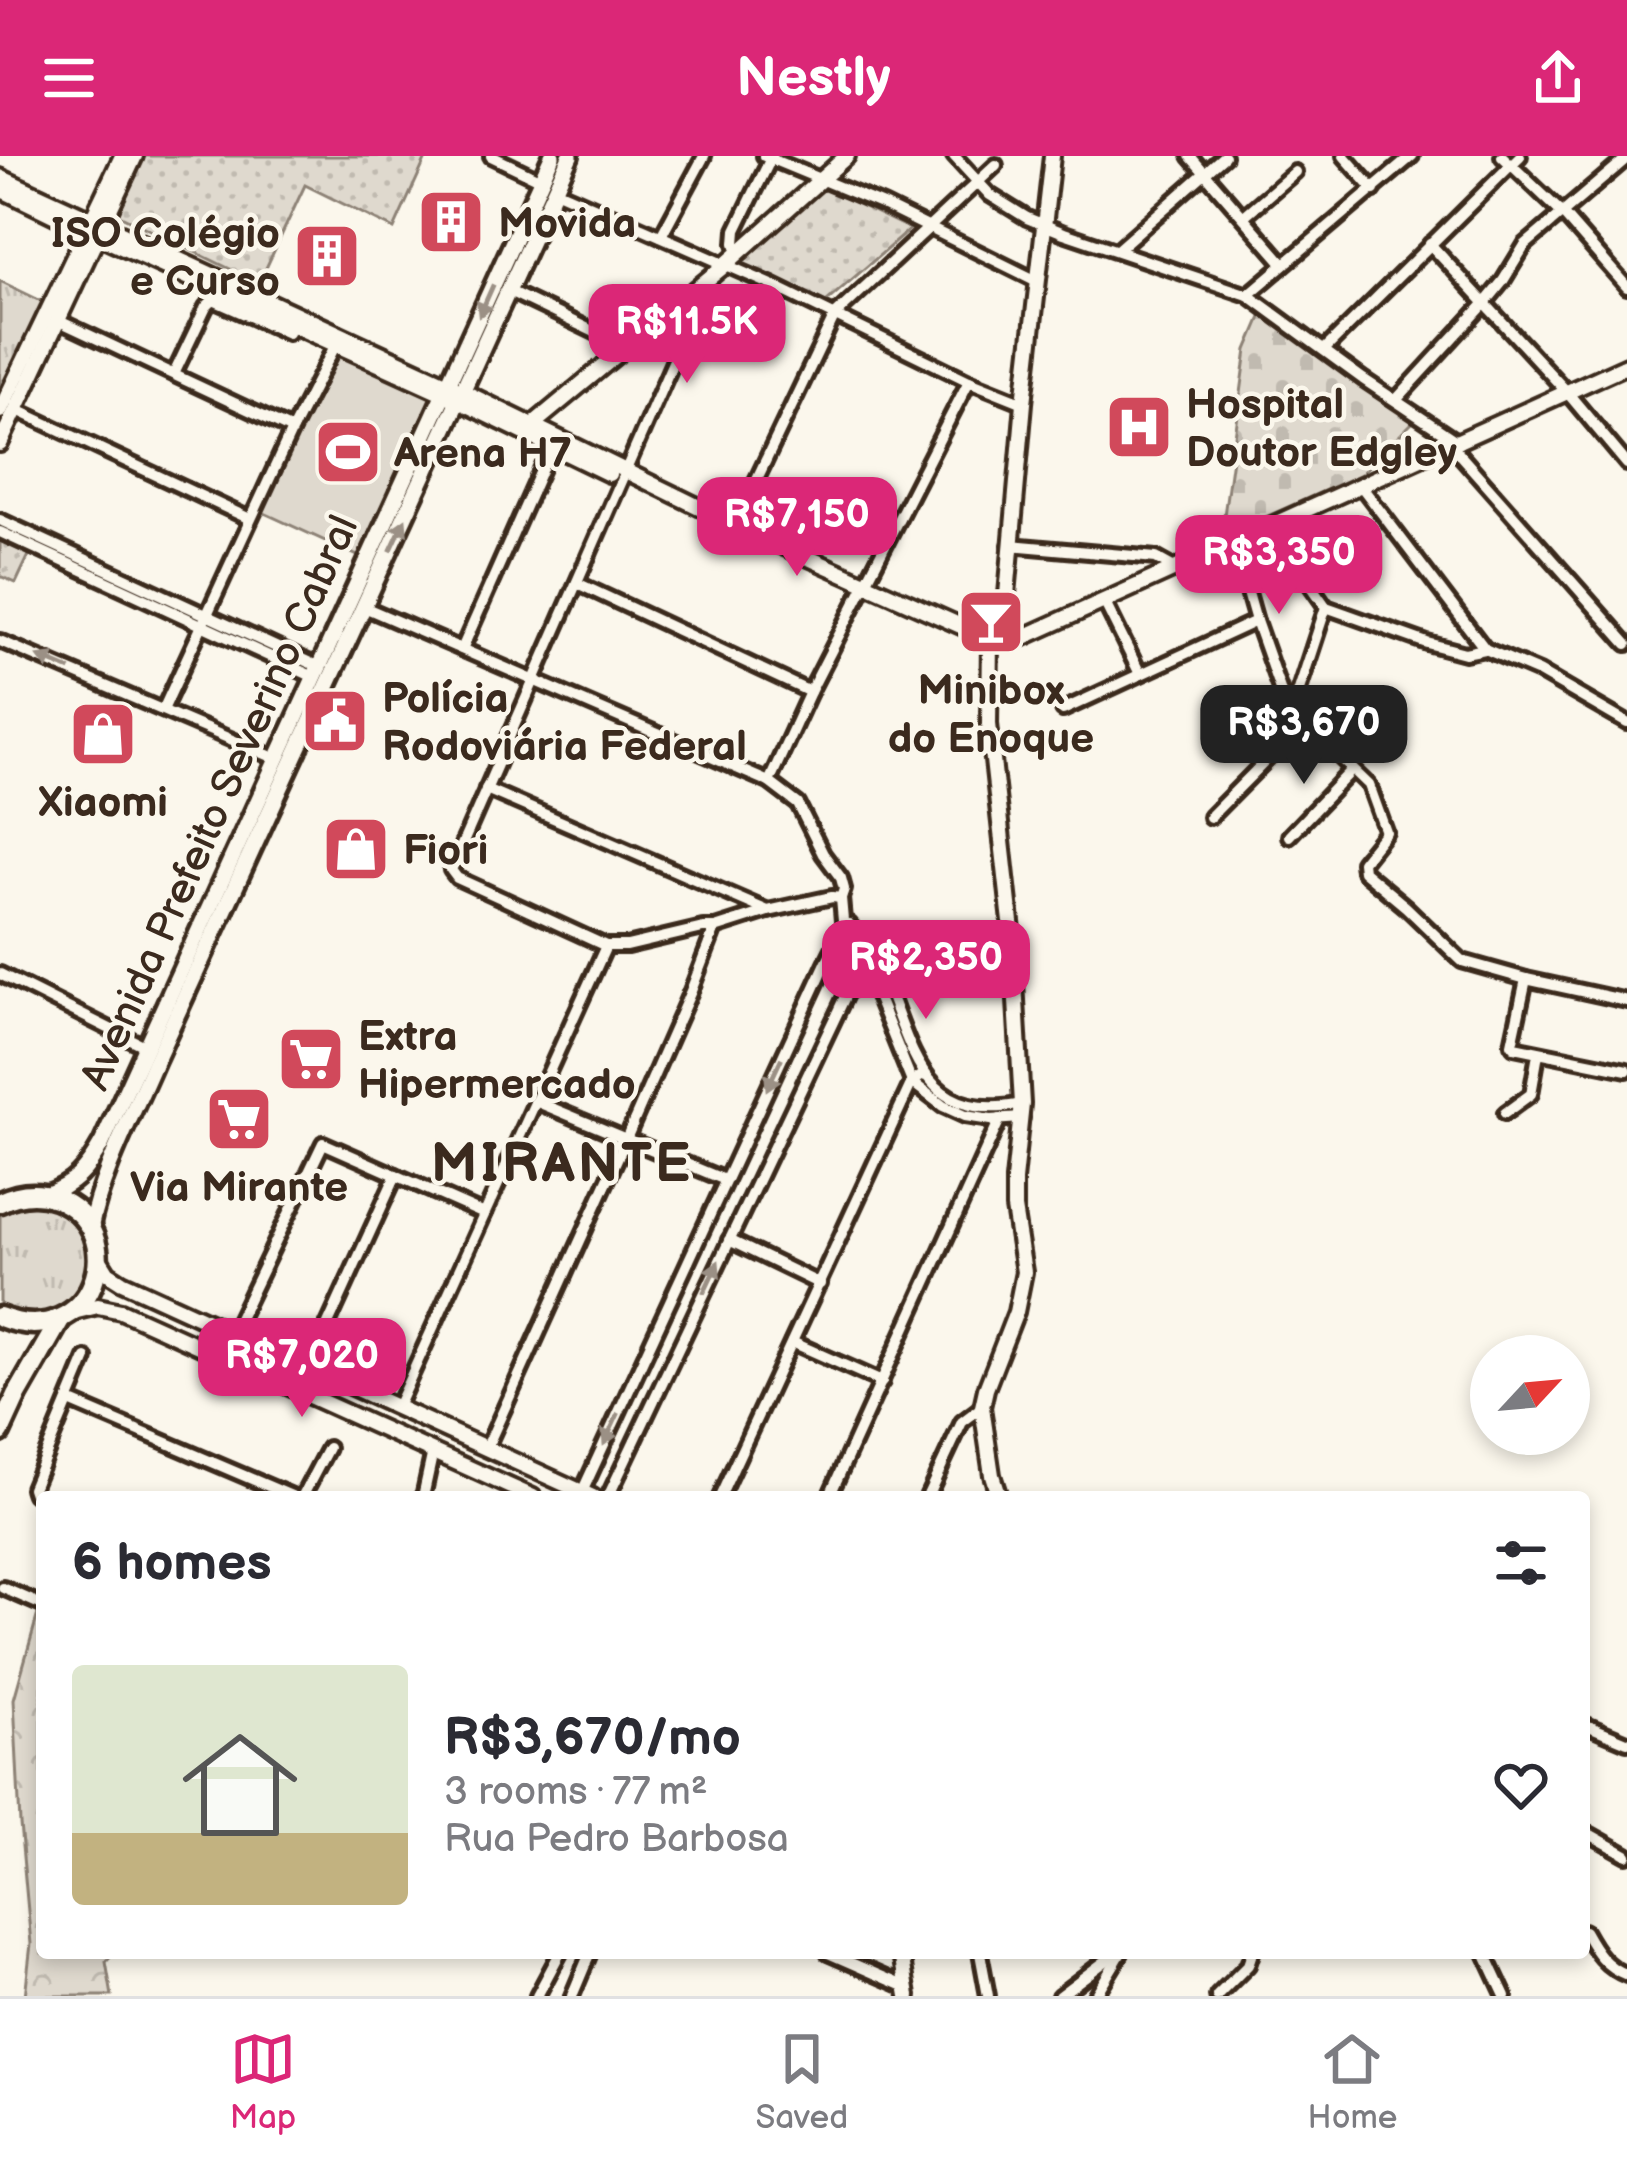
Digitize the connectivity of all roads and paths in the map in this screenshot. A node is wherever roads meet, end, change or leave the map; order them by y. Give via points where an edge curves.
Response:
1 (122, 156) edge
2 (135, 156) edge
3 (491, 156) edge
4 (552, 156) edge
5 (570, 156) edge
6 (704, 156) edge
7 (847, 156) edge
8 (954, 156) edge
9 (1052, 156) edge
10 (1190, 156) edge
11 (1224, 156) edge
12 (1344, 156) edge
13 (1412, 156) edge
14 (769, 157) edge
15 (1627, 158) edge
16 (1511, 159) edge
17 (996, 165) dead end
18 (1295, 172) dead end
19 (1204, 173) junction
20 (0, 178) edge
21 (822, 178) junction
22 (548, 184) junction
23 (977, 184) junction
24 (0, 188) edge
25 (1374, 190) junction
26 (1562, 213) junction
27 (1244, 217) junction
28 (1044, 225) junction
29 (93, 228) junction
30 (929, 228) junction
31 (661, 236) junction
32 (1430, 244) junction
33 (1117, 250) junction
34 (738, 253) junction
35 (1284, 264) junction
36 (718, 269) junction
37 (1037, 281) junction
38 (1625, 281) edge
39 (508, 291) junction
40 (1248, 295) junction
41 (1485, 303) junction
42 (835, 315) junction
43 (57, 320) junction
44 (288, 333) dead end
45 (336, 344) junction
46 (626, 347) junction
47 (1324, 350) junction
48 (1627, 365) edge
49 (175, 370) junction
50 (968, 381) junction
51 (1566, 391) junction
52 (453, 393) junction
53 (1396, 400) junction
54 (1024, 403) junction
55 (4, 410) edge
56 (531, 426) junction
57 (292, 430) junction
58 (0, 444) edge
59 (1455, 444) junction
60 (551, 448) junction
61 (1627, 464) edge
62 (624, 476) junction
63 (1361, 486) junction
64 (250, 519) junction
65 (0, 520) edge
66 (1270, 526) junction
67 (738, 527) junction
68 (0, 532) edge
69 (1234, 543) junction
70 (1010, 545) junction
71 (1176, 569) junction
72 (868, 583) junction
73 (577, 584) junction
74 (1104, 601) junction
75 (1326, 607) junction
76 (364, 608) junction
77 (204, 620) junction
78 (1256, 621) junction
79 (997, 639) junction
80 (0, 641) edge
81 (1627, 644) edge
82 (1485, 649) junction
83 (462, 650) junction
84 (317, 672) junction
85 (1140, 674) junction
86 (535, 682) junction
87 (810, 692) junction
88 (1292, 708) junction
89 (163, 710) junction
90 (1063, 710) dead end
91 (1304, 722) junction
92 (1627, 724) edge
93 (277, 759) junction
94 (1352, 770) junction
95 (769, 782) junction
96 (486, 789) junction
97 (1210, 817) dead end
98 (1289, 836) dead end
99 (841, 898) junction
100 (768, 911) junction
101 (847, 926) junction
102 (716, 928) junction
103 (607, 946) junction
104 (865, 954) junction
105 (0, 974) edge
106 (1526, 979) junction
107 (1627, 1001) edge
108 (146, 1047) junction
109 (1538, 1054) junction
110 (1627, 1070) edge
111 (917, 1078) junction
112 (933, 1091) junction
113 (536, 1100) junction
114 (1022, 1111) junction
115 (1505, 1113) dead end
116 (1000, 1119) junction
117 (750, 1125) junction
118 (777, 1138) junction
119 (626, 1139) junction
120 (396, 1175) junction
121 (725, 1180) junction
122 (45, 1195) junction
123 (2, 1200) edge
124 (484, 1214) junction
125 (90, 1229) junction
126 (729, 1240) junction
127 (98, 1257) junction
128 (820, 1284) junction
129 (664, 1314) junction
130 (66, 1316) junction
131 (0, 1317) edge
132 (688, 1325) junction
133 (233, 1331) junction
134 (792, 1342) junction
135 (86, 1358) dead end
136 (308, 1368) junction
137 (882, 1382) junction
138 (343, 1383) junction
139 (69, 1402) junction
140 (334, 1407) junction
141 (397, 1407) junction
142 (982, 1407) junction
143 (0, 1432) edge
144 (328, 1448) dead end
145 (486, 1449) junction
146 (433, 1451) junction
147 (284, 1491) edge
148 (302, 1491) edge
149 (424, 1491) edge
150 (520, 1491) edge
151 (579, 1491) edge
152 (590, 1491) edge
153 (611, 1491) edge
154 (723, 1491) edge
155 (832, 1491) edge
156 (931, 1491) edge
157 (997, 1491) edge
158 (36, 1493) edge
159 (3, 1588) dead end
160 (36, 1602) edge
161 (1590, 1727) edge
162 (1627, 1742) edge
163 (1590, 1834) edge
164 (1627, 1855) edge
165 (1590, 1942) edge
166 (557, 1959) edge
167 (587, 1959) edge
168 (840, 1959) edge
169 (902, 1959) edge
170 (981, 1959) edge
171 (1111, 1959) edge
172 (1116, 1959) edge
173 (1250, 1959) edge
174 (1488, 1959) edge
175 (1627, 1975) edge
176 (907, 1991) edge
177 (537, 1996) edge
178 (572, 1996) edge
179 (988, 1996) edge
180 (1059, 1996) edge
181 (1095, 1996) edge
182 (1217, 1996) edge
183 (1505, 1996) edge

1 - 29 street
2 - 29 street
3 - 22 street
4 - 22 main road, Avenida Prefeito Severino Cabral
5 - 22 main road, Avenida Prefeito Severino Cabral
6 - 31 street
7 - 21 street
8 - 23 street
9 - 28 street
10 - 19 street
11 - 19 street
12 - 25 street
13 - 25 street
14 - 21 street
14 - 34 street via 736,230
15 - 26 street
16 - 26 street
16 - 32 street
17 - 23 street
18 - 27 street
19 - 27 street
19 - 33 street
20 - 29 street
21 - 30 street
21 - 34 street
22 - 31 street
22 - 39 main road, Avenida Prefeito Severino Cabral
22 -> 52 main road, Avenida Prefeito Severino Cabral
23 - 28 street
23 - 30 street
24 - 29 street
25 - 35 street
26 - 38 street
26 - 41 street via 1525,245
27 - 35 street
28 - 33 street
28 - 37 street
29 - 43 street
29 - 45 street
29 - 52 street
29 - 55 street
30 - 37 street
30 - 42 street
31 - 36 street
32 - 41 street
32 - 47 street
33 - 40 street
34 - 36 street
35 - 40 street
36 - 42 street
36 - 46 street
36 - 62 street
37 - 54 street
39 - 46 street
39 - 52 main road, Avenida Prefeito Severino Cabral
40 - 47 street
41 - 51 street
41 - 53 street
42 - 50 street
42 - 67 street
43 - 49 street
43 - 55 street
44 - 49 street via 213,299
45 - 52 street
45 - 57 street
46 - 56 street
47 - 53 street
48 - 51 street
49 - 57 street
50 - 54 street
50 - 72 street
51 - 59 street
51 - 61 street
52 - 56 street
52 - 60 street
76 -> 52 main road, Avenida Prefeito Severino Cabral
52 - 84 main road, Avenida Prefeito Severino Cabral
53 - 59 street
54 - 70 street
55 - 58 street
55 - 64 street
56 - 62 street
57 - 64 street
59 - 63 street
59 - 81 street
60 - 62 street
60 - 83 street
62 - 67 street
62 - 73 street
63 - 66 street
63 - 82 street
64 - 77 street
65 - 77 street
66 - 69 street
66 - 75 street
67 - 72 street
68 - 77 street
69 - 71 street
69 - 78 street
70 - 71 street via 1156,558
70 - 79 street
71 - 74 street
72 - 79 street
72 - 87 street
73 - 86 street
73 - 87 street
74 - 79 street via 1024,637
74 - 85 street
75 - 82 street via 1427,644
75 - 88 street
76 - 83 street
76 - 125 main road, Avenida Prefeito Severino Cabral via 155,1062
77 - 84 street
77 - 89 street
78 - 85 street
78 - 88 street
79 - 114 street via 988,724
89 -> 80 street
82 - 92 street
83 - 86 street
84 - 93 main road, Avenida Prefeito Severino Cabral
85 - 90 street
86 - 95 street
86 - 96 street
87 - 95 street
88 - 91 street
89 - 93 street
91 - 94 street
91 - 97 street
93 - 108 main road, Avenida Prefeito Severino Cabral
94 - 98 street
94 - 106 street via 1370,785 1386,832 1363,872 1462,961
95 - 99 street via 806,816 841,878
96 - 100 street
96 - 103 street via 451,870 457,878
99 - 100 street
99 - 101 street
100 - 102 street
101 - 104 street
101 -> 117 street
102 - 103 street
102 - 119 street
103 - 113 street
104 - 111 street
104 - 118 street
105 - 108 street
106 - 107 street
106 - 109 street via 1512,1044
108 - 122 main road, Avenida Prefeito Severino Cabral via 88,1168
109 - 110 street
109 - 115 street via 1531,1094
111 - 112 street
111 - 128 street
112 - 114 street
112 - 116 street via 964,1116
113 - 119 street
113 - 124 street
114 - 116 street
114 - 142 street via 1014,1208 1024,1272
116 - 137 street
117 - 118 street
117 - 121 street
118 - 126 street
119 - 121 street
119 - 145 street
120 - 124 street
120 - 133 street via 323,1143
120 - 136 street
121 - 129 street
122 - 123 highway
122 - 125 highway via 71,1207
124 - 141 street
125 - 127 highway
126 - 128 street
132 -> 126 street
127 - 130 highway via 87,1296
127 - 133 street via 122,1282
128 - 134 street
129 - 132 street
129 -> 152 street
130 - 131 highway via 40,1326
130 - 140 street via 98,1306 121,1311
130 - 143 highway
132 - 153 street
133 - 136 street
134 - 137 street
134 - 154 street
135 - 139 street
136 - 138 street
137 - 155 street
138 - 140 street
138 - 141 street
139 - 147 street
139 - 158 street
140 - 146 street
141 - 145 street
142 - 156 street via 962,1422
142 - 157 street
144 - 148 street
145 - 151 street
146 - 149 street
146 - 150 street
159 - 160 street
161 - 162 street
163 - 164 street
165 - 175 street
166 - 177 street
167 - 178 street
168 - 176 street
169 - 176 street
170 - 179 street
171 - 180 street
172 - 181 street
173 - 182 street
174 - 183 street

